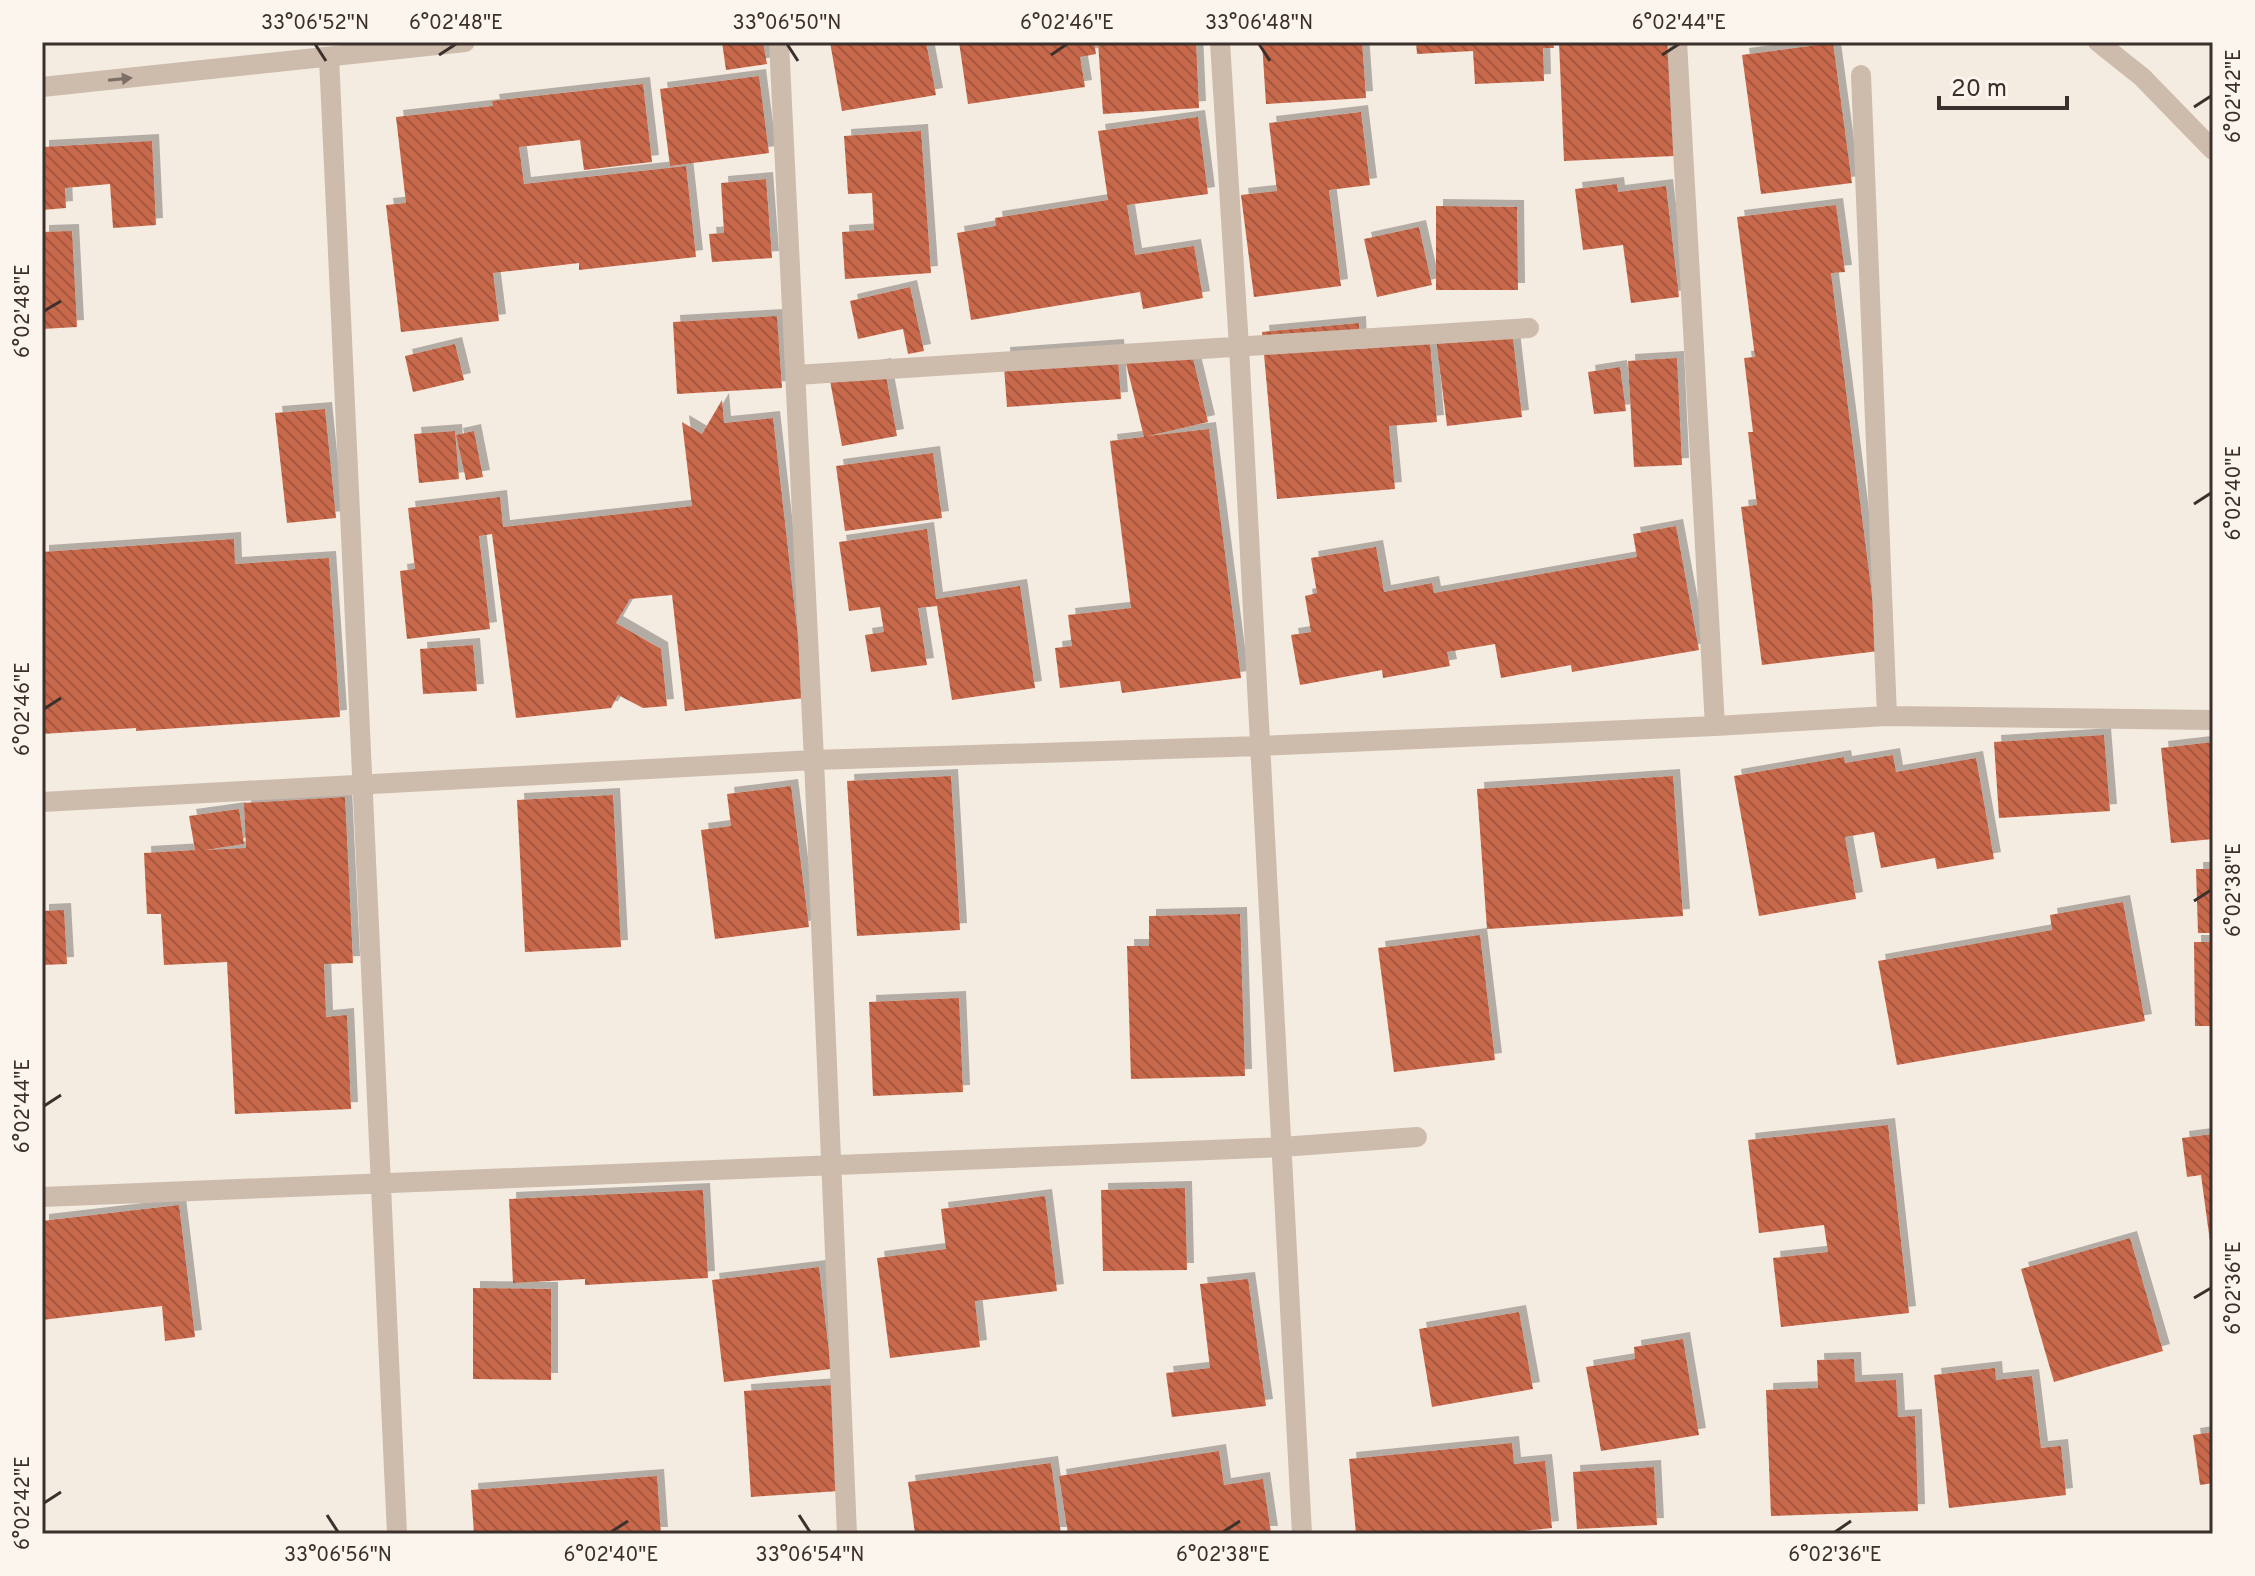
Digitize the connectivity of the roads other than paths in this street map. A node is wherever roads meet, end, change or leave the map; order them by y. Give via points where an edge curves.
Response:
1 (465, 42) edge
2 (779, 42) edge
3 (1220, 42) edge
4 (1677, 42) edge
5 (2098, 42) edge
6 (329, 57) junction
7 (1861, 75) dead end
8 (42, 87) edge
9 (2213, 150) edge
10 (1529, 328) dead end
11 (1239, 347) junction
12 (796, 375) junction
13 (1887, 716) junction
14 (2213, 720) edge
15 (1715, 726) junction
16 (1260, 746) junction
17 (814, 760) junction
18 (361, 784) junction
19 (42, 802) edge
20 (1417, 1137) dead end
21 (1282, 1147) junction
22 (831, 1165) junction
23 (381, 1183) junction
24 (42, 1197) edge
25 (397, 1534) edge
26 (847, 1534) edge
27 (1302, 1534) edge

1 - 6 street
2 - 12 street
3 - 11 street
4 - 15 street
5 - 9 street via 2142,77
8 -> 6 street
6 - 18 street
7 - 13 street
10 - 11 street
11 - 12 street
11 - 16 street
12 - 17 street
13 - 14 street
13 - 15 street
15 - 16 street
16 - 17 street
16 - 21 street
17 - 18 street
17 - 22 street
18 - 19 street
18 - 23 street
20 - 21 street
21 - 22 street
21 - 27 street
22 - 23 street
22 - 26 street
23 - 24 street
23 - 25 street

